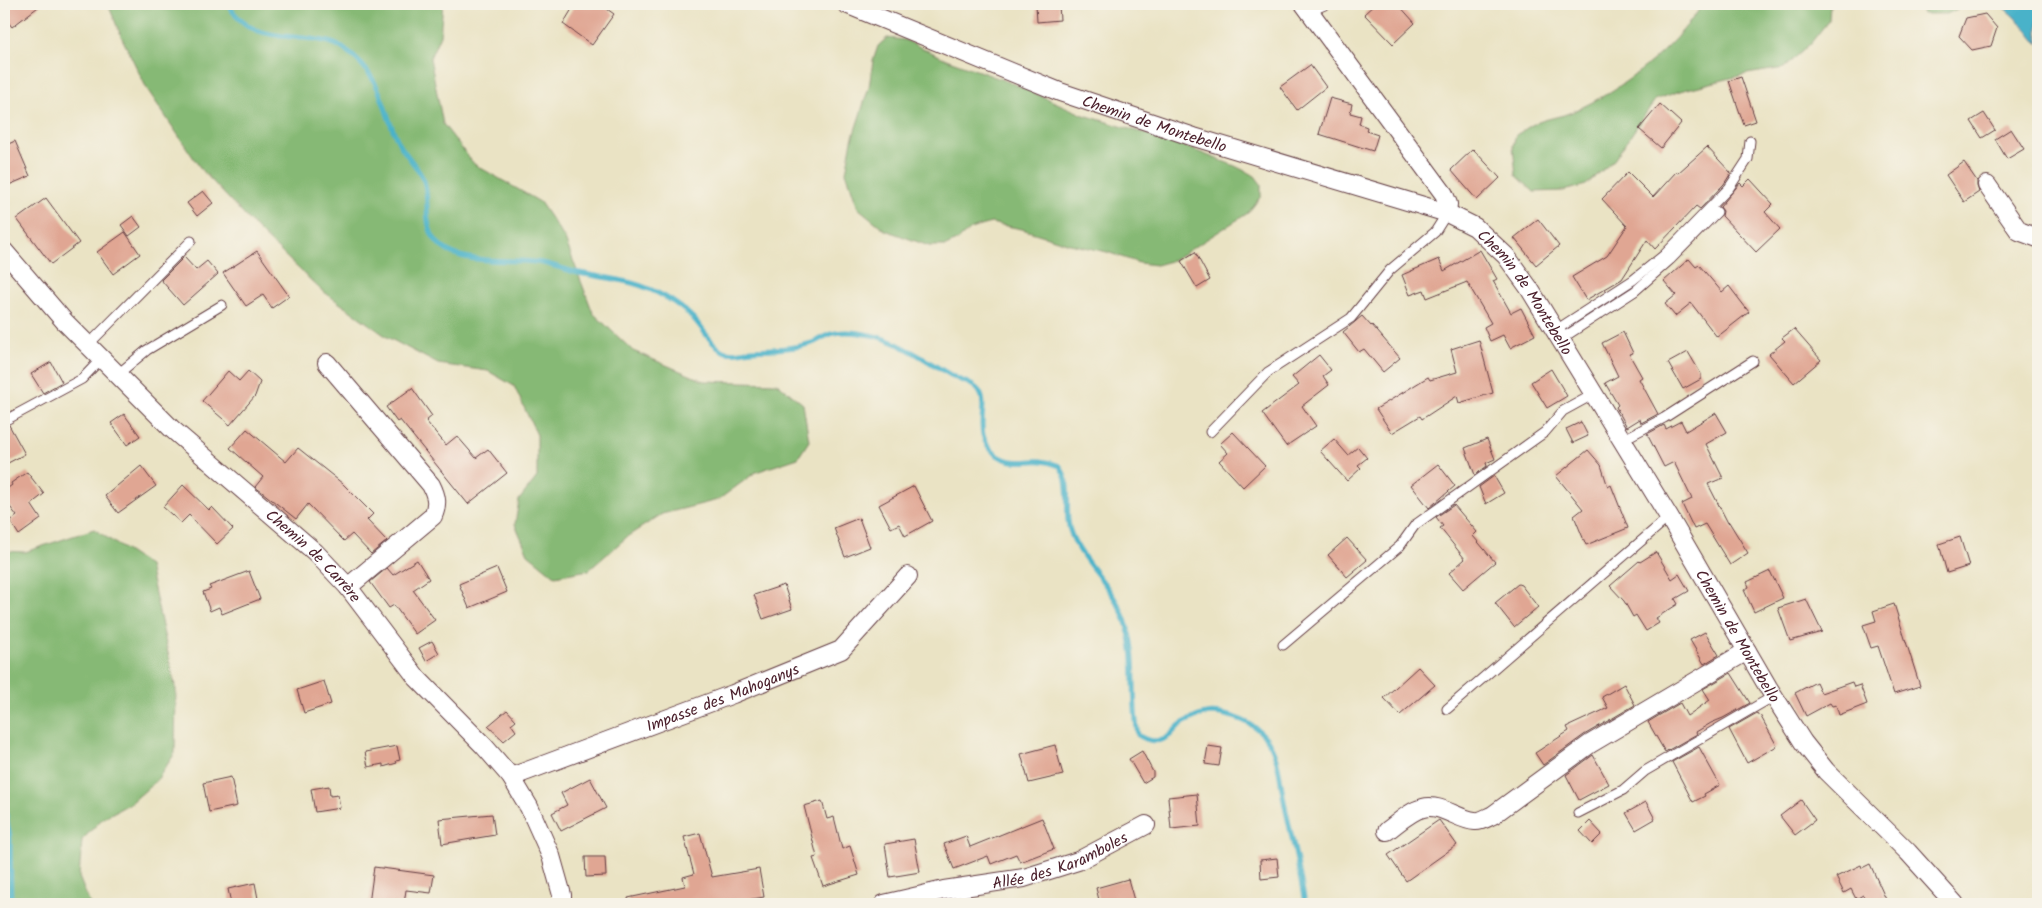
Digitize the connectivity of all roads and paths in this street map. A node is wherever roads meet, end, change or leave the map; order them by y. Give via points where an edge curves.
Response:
1 (846, 4) edge
2 (1327, 4) edge
3 (1307, 8) edge
4 (1750, 141) dead end
5 (1987, 185) dead end
6 (1717, 212) dead end
7 (1447, 213) junction
8 (2038, 238) edge
9 (191, 241) dead end
10 (4, 251) edge
11 (222, 305) dead end
12 (1559, 334) junction
13 (88, 345) junction
14 (101, 359) junction
15 (1753, 361) dead end
16 (327, 363) dead end
17 (117, 375) junction
18 (1594, 394) junction
19 (4, 421) edge
20 (1210, 432) dead end
21 (1622, 440) junction
22 (1669, 517) junction
23 (908, 576) dead end
24 (348, 587) junction
25 (1283, 645) dead end
26 (1747, 651) junction
27 (1774, 696) junction
28 (1447, 708) dead end
29 (511, 777) junction
30 (1578, 814) dead end
31 (1146, 825) dead end
32 (1387, 831) dead end
33 (562, 904) edge
34 (884, 904) edge
35 (1955, 904) edge

1 - 7 street, Chemin de Montebello via 1060,92 1194,137
2 - 3 lane
3 - 7 street via 1444,194
4 - 12 lane via 1748,158 1729,188 1664,255
5 - 8 street via 2019,231
6 - 12 lane via 1635,291
7 - 12 street, Chemin de Montebello via 1475,227 1506,256
7 - 20 lane via 1435,232 1390,270 1351,318 1268,372
9 - 13 lane
10 - 13 street, Chemin de Carrère
11 - 17 lane via 147,350
12 - 18 street, Chemin de Montebello
13 - 14 street, Chemin de Carrère
14 - 17 street, Chemin de Carrère
14 - 19 lane via 82,379
15 - 21 lane via 1664,418
16 - 24 street via 436,494 437,506 433,516
17 - 24 street, Chemin de Carrère via 172,429 315,552
18 - 21 street, Chemin de Montebello
18 - 25 lane via 1563,411 1545,432 1414,525 1400,546
21 - 22 street, Chemin de Montebello
22 - 26 street, Chemin de Montebello
22 - 28 lane
23 - 29 street, Impasse des Mahoganys via 841,650
24 - 29 street, Chemin de Carrère via 417,678
26 - 27 street, Chemin de Montebello
26 - 32 street via 1590,744 1493,815 1476,822 1437,808 1424,808 1409,814
27 - 30 lane via 1645,771 1624,790
27 - 35 street, Chemin de Montebello via 1826,771
29 - 33 street, Chemin de Carrère via 550,856
31 - 34 street, Allée des Karamboles via 1078,861 1024,878 944,890

